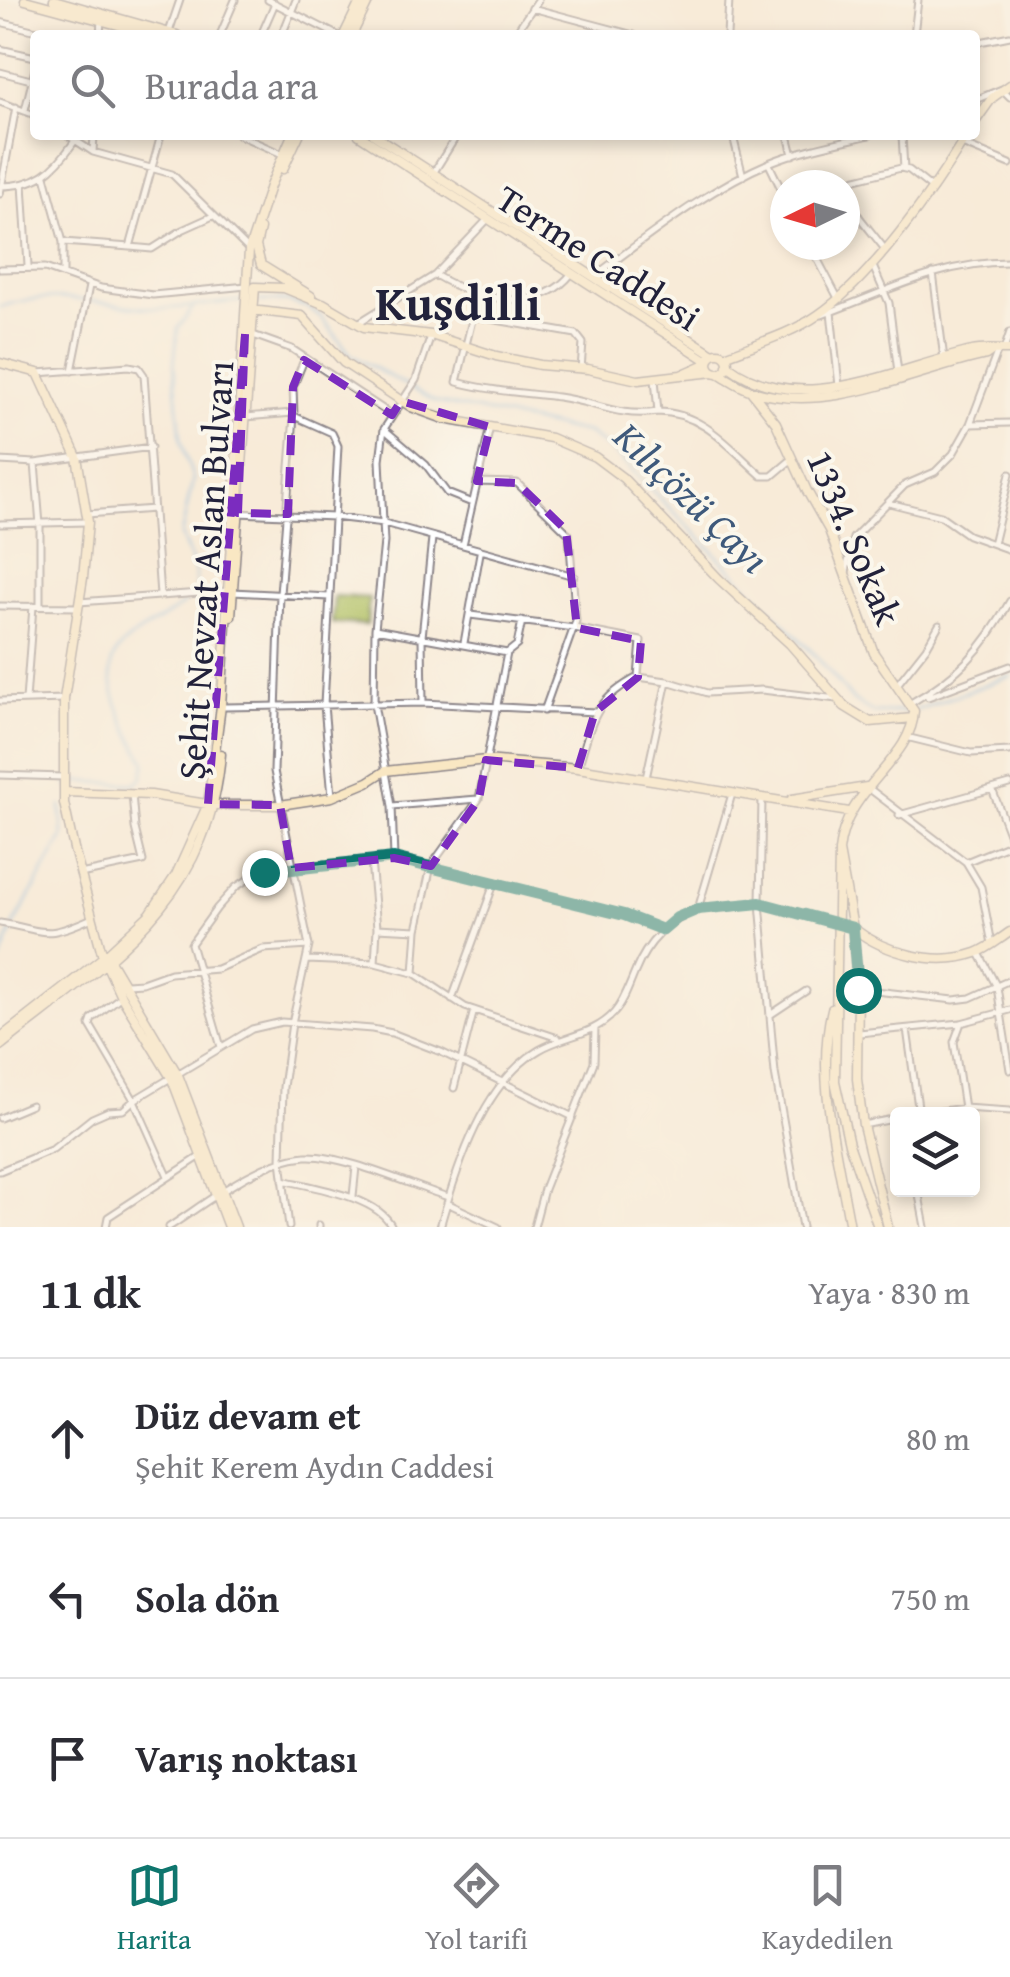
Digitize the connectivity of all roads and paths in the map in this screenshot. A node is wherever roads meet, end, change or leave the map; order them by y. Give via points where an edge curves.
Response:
1 (25, 0) edge
2 (54, 0) edge
3 (96, 0) edge
4 (180, 0) edge
5 (235, 0) edge
6 (296, 0) edge
7 (360, 0) edge
8 (368, 0) edge
9 (538, 0) edge
10 (729, 0) edge
11 (918, 0) edge
12 (272, 2) edge
13 (532, 8) junction
14 (292, 12) junction
15 (100, 16) junction
16 (0, 22) edge
17 (30, 30) edge
18 (100, 30) edge
19 (141, 30) edge
20 (157, 30) edge
21 (174, 30) edge
22 (222, 30) edge
23 (263, 30) edge
24 (284, 30) edge
25 (330, 30) edge
26 (344, 30) edge
27 (354, 30) edge
28 (517, 30) edge
29 (615, 30) edge
30 (727, 30) edge
31 (915, 30) edge
32 (1010, 36) edge
33 (980, 42) edge
34 (0, 49) edge
35 (30, 56) edge
36 (0, 72) edge
37 (30, 80) edge
38 (1006, 87) edge
39 (30, 93) edge
40 (1010, 97) edge
41 (980, 98) edge
42 (0, 102) edge
43 (16, 107) junction
44 (24, 110) junction
45 (30, 113) edge
46 (980, 116) edge
47 (93, 140) edge
48 (160, 140) edge
49 (251, 140) edge
50 (293, 140) edge
51 (294, 140) edge
52 (366, 140) edge
53 (382, 140) edge
54 (454, 140) edge
55 (734, 140) dead end
56 (789, 140) edge
57 (851, 140) edge
58 (902, 140) edge
59 (965, 140) edge
60 (74, 142) joint
61 (962, 144) junction
62 (92, 152) junction
63 (283, 154) junction
64 (793, 155) junction
65 (768, 164) junction
66 (1010, 164) edge
67 (152, 168) junction
68 (904, 169) junction
69 (771, 170) edge
70 (434, 172) junction
71 (45, 176) junction
72 (743, 176) junction
73 (860, 179) edge
74 (23, 184) junction
75 (1, 186) edge
76 (933, 189) junction
77 (0, 194) edge
78 (214, 216) junction
79 (489, 218) junction
80 (860, 218) edge
81 (63, 242) junction
82 (130, 248) junction
83 (884, 248) junction
84 (249, 250) junction
85 (820, 260) edge
86 (250, 261) junction
87 (1010, 262) edge
88 (872, 263) junction
89 (261, 265) junction
90 (28, 267) junction
91 (0, 269) edge
92 (572, 272) junction
93 (63, 273) junction
94 (276, 273) junction
95 (933, 273) junction
96 (435, 276) junction
97 (593, 276) junction
98 (90, 284) junction
99 (285, 284) junction
100 (273, 288) junction
101 (251, 290) junction
102 (886, 291) junction
103 (838, 298) junction
104 (250, 310) junction
105 (831, 312) junction
106 (814, 318) junction
107 (356, 324) junction
108 (1010, 332) edge
109 (248, 334) junction
110 (431, 335) junction
111 (465, 346) junction
112 (1001, 350) edge
113 (710, 359) junction
114 (944, 359) junction
115 (304, 360) junction
116 (726, 361) junction
117 (0, 364) edge
118 (580, 369) junction
119 (72, 371) junction
120 (898, 372) junction
121 (38, 373) junction
122 (716, 373) junction
123 (681, 376) junction
124 (655, 378) junction
125 (840, 386) junction
126 (751, 391) junction
127 (401, 402) junction
128 (658, 412) junction
129 (294, 414) junction
130 (392, 415) junction
131 (245, 417) junction
132 (1010, 423) edge
133 (970, 424) junction
134 (490, 426) junction
135 (384, 429) junction
136 (151, 447) junction
137 (77, 457) junction
138 (792, 460) junction
139 (0, 461) edge
140 (36, 463) junction
141 (1010, 474) edge
142 (477, 482) junction
143 (472, 503) junction
144 (888, 504) junction
145 (155, 509) junction
146 (238, 513) junction
147 (288, 514) junction
148 (334, 517) junction
149 (87, 518) junction
150 (384, 523) junction
151 (0, 524) edge
152 (40, 525) junction
153 (432, 538) junction
154 (993, 544) junction
155 (462, 546) junction
156 (1010, 550) edge
157 (480, 552) junction
158 (574, 576) junction
159 (846, 577) junction
160 (229, 591) junction
161 (280, 594) junction
162 (160, 595) junction
163 (329, 597) junction
164 (1010, 601) edge
165 (78, 604) junction
166 (0, 606) edge
167 (37, 606) junction
168 (470, 615) junction
169 (1002, 615) junction
170 (1010, 619) edge
171 (522, 622) junction
172 (939, 625) dead end
173 (574, 628) junction
174 (374, 629) junction
175 (422, 637) junction
176 (464, 643) junction
177 (506, 653) junction
178 (1010, 666) edge
179 (638, 677) junction
180 (667, 681) junction
181 (896, 686) junction
182 (64, 699) junction
183 (837, 699) junction
184 (0, 700) edge
185 (26, 700) junction
186 (423, 703) junction
187 (911, 703) junction
188 (374, 704) junction
189 (324, 705) junction
190 (274, 706) junction
191 (495, 706) junction
192 (225, 707) junction
193 (544, 711) junction
194 (595, 712) junction
195 (914, 718) junction
196 (906, 737) junction
197 (1010, 751) edge
198 (486, 760) junction
199 (578, 768) junction
200 (385, 771) junction
201 (0, 775) edge
202 (63, 777) junction
203 (646, 781) junction
204 (1010, 784) edge
205 (866, 787) junction
206 (992, 789) junction
207 (64, 792) junction
208 (132, 794) junction
209 (732, 794) junction
210 (332, 797) junction
211 (479, 799) junction
212 (762, 799) junction
213 (778, 801) junction
214 (211, 805) junction
215 (280, 806) junction
216 (392, 806) junction
217 (848, 812) junction
218 (899, 814) junction
219 (1010, 836) edge
220 (1010, 844) edge
221 (839, 852) junction
222 (394, 858) junction
223 (371, 860) junction
224 (966, 862) junction
225 (431, 866) junction
226 (292, 868) junction
227 (80, 874) junction
228 (494, 883) junction
229 (760, 903) junction
230 (698, 909) junction
231 (92, 918) junction
232 (0, 923) edge
233 (838, 926) junction
234 (377, 928) junction
235 (853, 928) junction
236 (417, 930) junction
237 (663, 930) junction
238 (1010, 932) edge
239 (992, 944) junction
240 (309, 946) junction
241 (978, 952) junction
242 (105, 957) junction
243 (308, 960) junction
244 (375, 963) junction
245 (199, 971) junction
246 (414, 973) junction
247 (1010, 980) edge
248 (122, 984) junction
249 (838, 985) junction
250 (997, 986) junction
251 (858, 990) junction
252 (806, 991) dead end
253 (121, 996) junction
254 (452, 999) junction
255 (474, 1010) junction
256 (1010, 1010) edge
257 (999, 1012) junction
258 (770, 1015) junction
259 (292, 1023) junction
260 (961, 1023) junction
261 (595, 1028) junction
262 (907, 1029) junction
263 (856, 1033) junction
264 (560, 1039) junction
265 (0, 1042) edge
266 (221, 1047) junction
267 (461, 1063) junction
268 (1010, 1070) edge
269 (175, 1077) junction
270 (502, 1082) junction
271 (454, 1088) dead end
272 (134, 1100) junction
273 (32, 1105) dead end
274 (918, 1107) edge
275 (964, 1107) edge
276 (980, 1111) edge
277 (1010, 1112) edge
278 (572, 1117) junction
279 (0, 1118) edge
280 (890, 1120) edge
281 (862, 1125) junction
282 (202, 1154) junction
283 (281, 1160) junction
284 (356, 1167) junction
285 (0, 1171) edge
286 (168, 1176) junction
287 (282, 1180) junction
288 (221, 1193) junction
289 (353, 1196) junction
290 (919, 1197) edge
291 (448, 1200) junction
292 (106, 1227) edge
293 (168, 1227) edge
294 (228, 1227) edge
295 (236, 1227) edge
296 (289, 1227) edge
297 (392, 1227) edge
298 (440, 1227) edge
299 (498, 1227) edge
300 (534, 1227) edge
301 (802, 1227) edge
302 (850, 1227) edge
303 (878, 1227) edge
304 (888, 1227) edge
305 (925, 1227) edge

1 - 15 street
2 - 15 street
3 - 15 street
4 - 21 street
5 - 22 street
6 - 14 street
7 - 26 street
8 - 27 street
9 - 13 street
10 - 30 street
11 - 31 street
12 - 14 street
12 - 23 street
13 - 28 street
13 - 29 street
14 - 24 street
14 - 25 street
15 - 18 street
15 - 19 street
15 - 20 street
16 - 17 street
32 - 33 street
34 - 35 street
36 - 37 street
38 - 40 street
38 - 41 street
38 - 46 street
39 - 44 street
42 - 43 street
43 - 44 street
43 - 75 street
44 - 45 street
47 - 62 street
48 - 67 street
49 - 63 street
50 - 63 street
51 - 89 street via 257,238
52 - 79 street, Terme Caddesi
53 - 70 street, Terme Caddesi
54 - 70 street
55 - 72 street
56 - 64 street
57 - 64 street
58 - 68 street
59 - 61 street
60 - 62 street
60 - 71 street
61 - 66 street
61 - 76 street
62 - 67 street
63 - 84 street
64 - 65 street
65 - 69 street
65 - 72 street
67 - 78 street via 172,174
67 - 82 street
68 - 73 street
68 - 76 street
70 - 97 street, Terme Caddesi
71 - 74 street
71 - 81 street
72 - 97 street
74 - 75 street
74 - 90 street
75 - 77 street
76 - 83 street
78 - 82 street via 152,249
78 - 84 street
79 - 92 street, Terme Caddesi
79 - 96 street
80 - 83 street
81 - 82 street
81 - 93 street
83 - 88 street
84 - 86 street
85 - 103 street
86 - 89 street
86 - 101 street
87 - 95 street
88 - 102 street
88 - 103 street
89 - 94 street
89 - 101 street via 263,279
90 - 91 street
90 - 93 street
92 - 96 street via 556,290 507,299 472,294
92 - 113 street, Terme Caddesi
93 - 98 street
94 - 99 street
94 - 100 street
95 - 102 street
95 - 114 street
96 - 107 street
97 - 113 street, Terme Caddesi
98 - 101 street via 153,296
98 - 119 street
99 - 100 street
99 - 107 street
100 - 101 street
101 - 104 street, Şehit Nevzat Aslan Bulvarı
102 - 105 street
102 - 120 street
103 - 106 street
104 - 109 street, Şehit Nevzat Aslan Bulvarı
104 - 127 street via 302,316 344,363
105 - 106 street
105 - 125 street
106 - 116 street
107 - 110 street
108 - 112 street
109 - 115 street via 281,343
109 - 131 street, Şehit Nevzat Aslan Bulvarı
109 - 160 street, Şehit Nevzat Aslan Bulvarı
110 - 111 street
110 - 127 street
111 - 118 street
111 - 118 street via 473,316 576,334 583,343
111 - 128 street via 457,382 582,401 628,415
112 - 114 street
112 - 126 street via 854,392
112 - 133 street
113 - 116 street
113 - 122 street
113 - 123 street
114 - 120 street
115 - 129 street via 293,387
115 - 130 street
116 - 122 street
116 - 125 street via 770,386
117 - 121 street
118 - 124 street
119 - 121 street
119 - 136 street via 138,368
120 - 125 street
121 - 137 street
122 - 123 street
122 - 126 street
123 - 124 street
124 - 128 street
126 - 138 street, 1334. Sokak via 776,423
127 - 130 street
127 - 134 street via 431,416
128 - 138 street via 682,414 705,427 765,478
129 - 131 street
129 - 147 street
129 - 148 street via 337,440
130 - 135 street
131 - 146 street, Şehit Nevzat Aslan Bulvarı
132 - 133 street
133 - 144 street via 944,465 911,481
134 - 142 street
134 - 183 street via 564,442 611,468
135 - 143 street via 426,464 447,493
135 - 150 street
136 - 137 street
136 - 145 street
137 - 140 street
137 - 149 street
138 - 159 street, 1334. Sokak
139 - 140 street
140 - 152 street
141 - 154 street
142 - 143 street
142 - 158 street via 517,483 566,530
143 - 155 street
144 - 154 street via 940,516
144 - 159 street via 850,541
145 - 149 street
145 - 162 street
146 - 147 street
146 - 160 street, Şehit Nevzat Aslan Bulvarı
147 - 148 street
147 - 161 street
148 - 150 street
148 - 163 street
149 - 152 street
149 - 165 street
150 - 153 street
150 - 174 street
151 - 152 street
152 - 167 street
153 - 155 street
153 - 175 street
154 - 156 street
155 - 157 street
157 - 158 street
157 - 168 street
158 - 173 street
159 - 181 street, 1334. Sokak via 874,653
160 - 161 street
160 - 162 street
160 - 192 street, Şehit Nevzat Aslan Bulvarı
160 - 214 street, Şehit Nevzat Aslan Bulvarı
161 - 163 street
161 - 190 street
162 - 165 street
163 - 189 street
164 - 169 street
165 - 167 street
165 - 182 street
166 - 167 street
167 - 185 street
168 - 171 street
168 - 176 street
169 - 170 street
169 - 187 street via 962,669
171 - 173 street
171 - 177 street via 517,645
172 - 181 street
173 - 179 street via 641,642
173 - 193 street
174 - 175 street
174 - 188 street
175 - 176 street
175 - 186 street
176 - 177 street
177 - 191 street
178 - 187 street
179 - 180 street
179 - 194 street via 614,690
180 - 183 street via 708,692
180 - 203 street
181 - 187 street, 1334. Sokak
182 - 185 street
182 - 202 street
183 - 195 street via 870,722
184 - 185 street
186 - 188 street
186 - 191 street
187 - 195 street
188 - 189 street
188 - 200 street
189 - 190 street
189 - 210 street
190 - 192 street
190 - 215 street
191 - 193 street
191 - 198 street
192 - 214 street, Şehit Nevzat Aslan Bulvarı
193 - 194 street
194 - 199 street
195 - 196 street
196 - 197 street via 971,753
196 - 205 street
198 - 199 street
198 - 200 street
198 - 211 street
199 - 203 street
200 - 210 street
200 - 216 street
201 - 202 street
202 - 207 street
203 - 209 street
204 - 206 street
205 - 213 street
205 - 217 street
205 - 218 street
206 - 218 street
206 - 219 street
207 - 208 street
207 - 227 street
208 - 214 street
208 - 227 street via 143,861
209 - 212 street
209 - 230 street
210 - 215 street
211 - 216 street
211 - 225 street
212 - 213 street
212 - 229 street
213 - 217 street
214 - 215 street
214 - 242 street, Şehit Nevzat Aslan Bulvarı via 160,901
215 - 226 street
216 - 222 street
217 - 221 street
218 - 224 street
220 - 224 street
221 - 233 street
221 - 235 street
222 - 223 street
222 - 225 street
223 - 226 street
223 - 234 street
224 - 239 street via 980,887
225 - 228 street
225 - 236 street
226 - 240 street
226 - 245 street via 255,875 216,908 191,944
227 - 231 street
228 - 237 street
228 - 254 street
229 - 230 street
229 - 233 street
229 - 258 street
230 - 237 street
231 - 232 street via 51,934
231 - 242 street
233 - 235 street
233 - 249 street
234 - 236 street
234 - 244 street
235 - 241 street via 902,953
235 - 251 street
236 - 246 street
237 - 261 street via 617,1010
238 - 239 street
239 - 241 street
240 - 243 street
240 - 245 street via 262,949
241 - 250 street
242 - 248 street
242 - 253 street
242 - 265 street, Şehit Nevzat Aslan Bulvarı
243 - 244 street
243 - 259 street
244 - 246 street
245 - 248 street
245 - 266 street
246 - 254 street
247 - 250 street
248 - 269 street
249 - 302 street via 824,1051
249 - 303 street via 834,1080
250 - 251 street via 954,1000
250 - 257 street
251 - 263 street
252 - 258 street
253 - 269 street
253 - 272 street via 90,1022
254 - 255 street
255 - 264 street
255 - 267 street
256 - 257 street
257 - 260 street
257 - 268 street
258 - 301 street
259 - 266 street via 258,1026
259 - 267 street via 382,1031
259 - 283 street
260 - 262 street
260 - 275 street via 954,1042
261 - 264 street
261 - 278 street via 594,1062
262 - 263 street
262 - 274 street
263 - 281 street
264 - 270 street via 530,1055
266 - 269 street
267 - 270 street
267 - 271 street
269 - 272 street
269 - 282 street
269 - 288 street
270 - 278 street
270 - 291 street via 460,1161
272 - 285 street via 92,1118 53,1149
272 - 286 street
273 - 279 street
276 - 277 street
278 - 300 street
280 - 281 street
281 - 304 street
282 - 286 street
282 - 288 street
283 - 284 street via 310,1156
283 - 287 street
283 - 288 street
284 - 289 street
284 - 291 street
286 - 292 street via 108,1216
287 - 289 street
287 - 296 street
288 - 293 street
288 - 294 street
288 - 295 street
289 - 297 street
290 - 305 street
291 - 298 street
291 - 299 street

